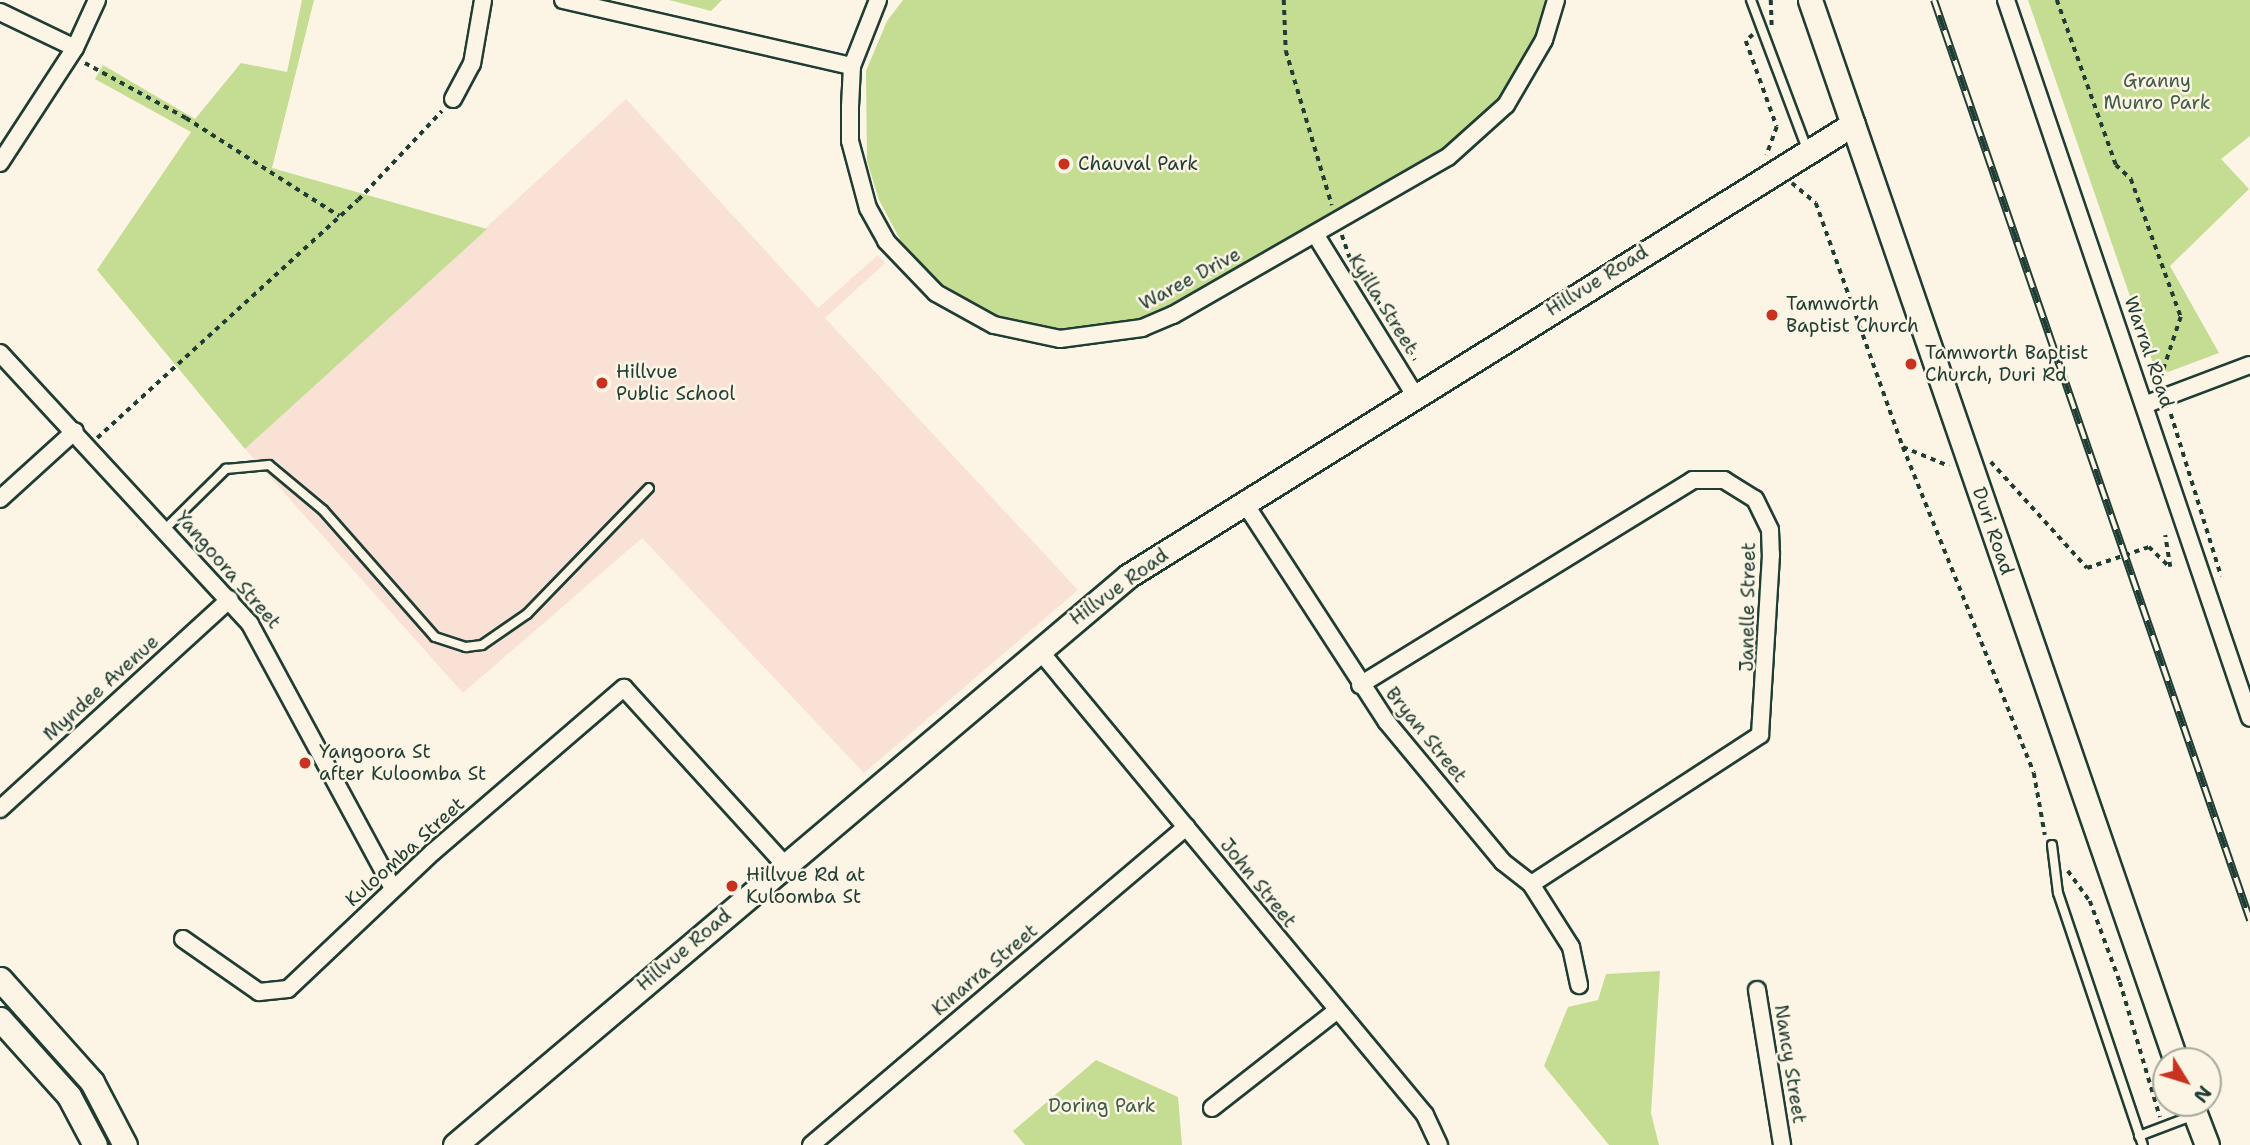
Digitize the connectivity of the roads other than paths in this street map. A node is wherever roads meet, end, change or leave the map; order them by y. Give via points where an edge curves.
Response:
1 (97, 0) edge
2 (483, 0) edge
3 (563, 0) edge
4 (878, 0) edge
5 (1556, 0) edge
6 (1751, 0) edge
7 (1810, 0) edge
8 (2006, 0) edge
9 (0, 12) edge
10 (73, 52) junction
11 (852, 66) junction
12 (453, 99) road end
13 (1853, 124) junction
14 (1807, 149) junction
15 (0, 163) edge
16 (1315, 234) junction
17 (0, 353) edge
18 (2250, 365) edge
19 (1415, 395) junction
20 (2144, 405) junction
21 (75, 431) junction
22 (649, 488) dead end
23 (0, 499) edge
24 (1244, 502) junction
25 (165, 528) junction
26 (230, 599) junction
27 (1039, 650) junction
28 (1360, 685) junction
29 (2249, 710) edge
30 (0, 809) edge
31 (1186, 827) junction
32 (2052, 845) road end
33 (784, 864) junction
34 (1531, 884) junction
35 (393, 888) junction
36 (183, 939) dead end
37 (0, 979) edge
38 (1579, 985) dead end
39 (1757, 990) dead end
40 (26, 1008) junction
41 (1336, 1011) junction
42 (2, 1025) edge
43 (2171, 1047) edge
44 (1212, 1108) dead end
45 (2179, 1117) edge
46 (2196, 1117) edge
47 (2139, 1136) junction
48 (95, 1145) edge
49 (125, 1145) edge
50 (455, 1145) edge
51 (811, 1145) edge
52 (1439, 1145) edge
53 (1782, 1145) edge
54 (2143, 1145) edge
55 (2207, 1145) edge

1 - 10 street
2 - 12 street via 472,64
3 - 11 street
4 - 11 street, Waree Drive
5 - 16 street, Waree Drive via 1528,72 1481,132
6 - 14 lane
7 - 13 street, Duri Road
8 - 20 street, Warral Road
9 - 10 street
10 - 15 street
11 - 16 street, Waree Drive via 850,141 880,230 936,293 993,325 1060,339 1142,328
13 - 14 street, Hillvue Road
13 - 43 street, Duri Road
14 - 19 street, Hillvue Road
16 - 19 street, Kyilla Street
17 - 21 street, Yangoora Street
18 - 20 street
19 - 24 street, Hillvue Road
20 - 29 street, Warral Road
21 - 23 street
21 - 25 street, Yangoora Street
22 - 25 lane via 527,614 498,636 466,647 435,637 323,510 269,465 226,469
24 - 27 street, Hillvue Road via 1128,576
24 - 28 street, Bryan Street
25 - 26 street, Yangoora Street
26 - 30 street, Myndee Avenue
26 - 35 street, Yangoora Street via 269,649
27 - 31 street, John Street
27 - 33 street, Hillvue Road
28 - 34 street, Bryan Street via 1503,862
28 - 34 street, Janelle Street via 1693,480 1724,480 1755,499 1770,530 1771,555 1760,735
31 - 41 street, John Street
31 - 51 street, Kinarra Street
32 - 47 lane via 2058,893
33 - 35 street, Kuloomba Street via 624,688
33 - 50 street, Hillvue Road
34 - 38 street, Bryan Street via 1571,947
35 - 36 street, Kuloomba Street via 288,989 259,992
37 - 40 street
39 - 53 street, Nancy Street
40 - 42 street
40 - 49 street via 92,1082
41 - 44 street
41 - 52 street, John Street via 1425,1115
42 - 48 street via 69,1096
45 - 47 lane
46 - 55 street
47 - 54 lane

